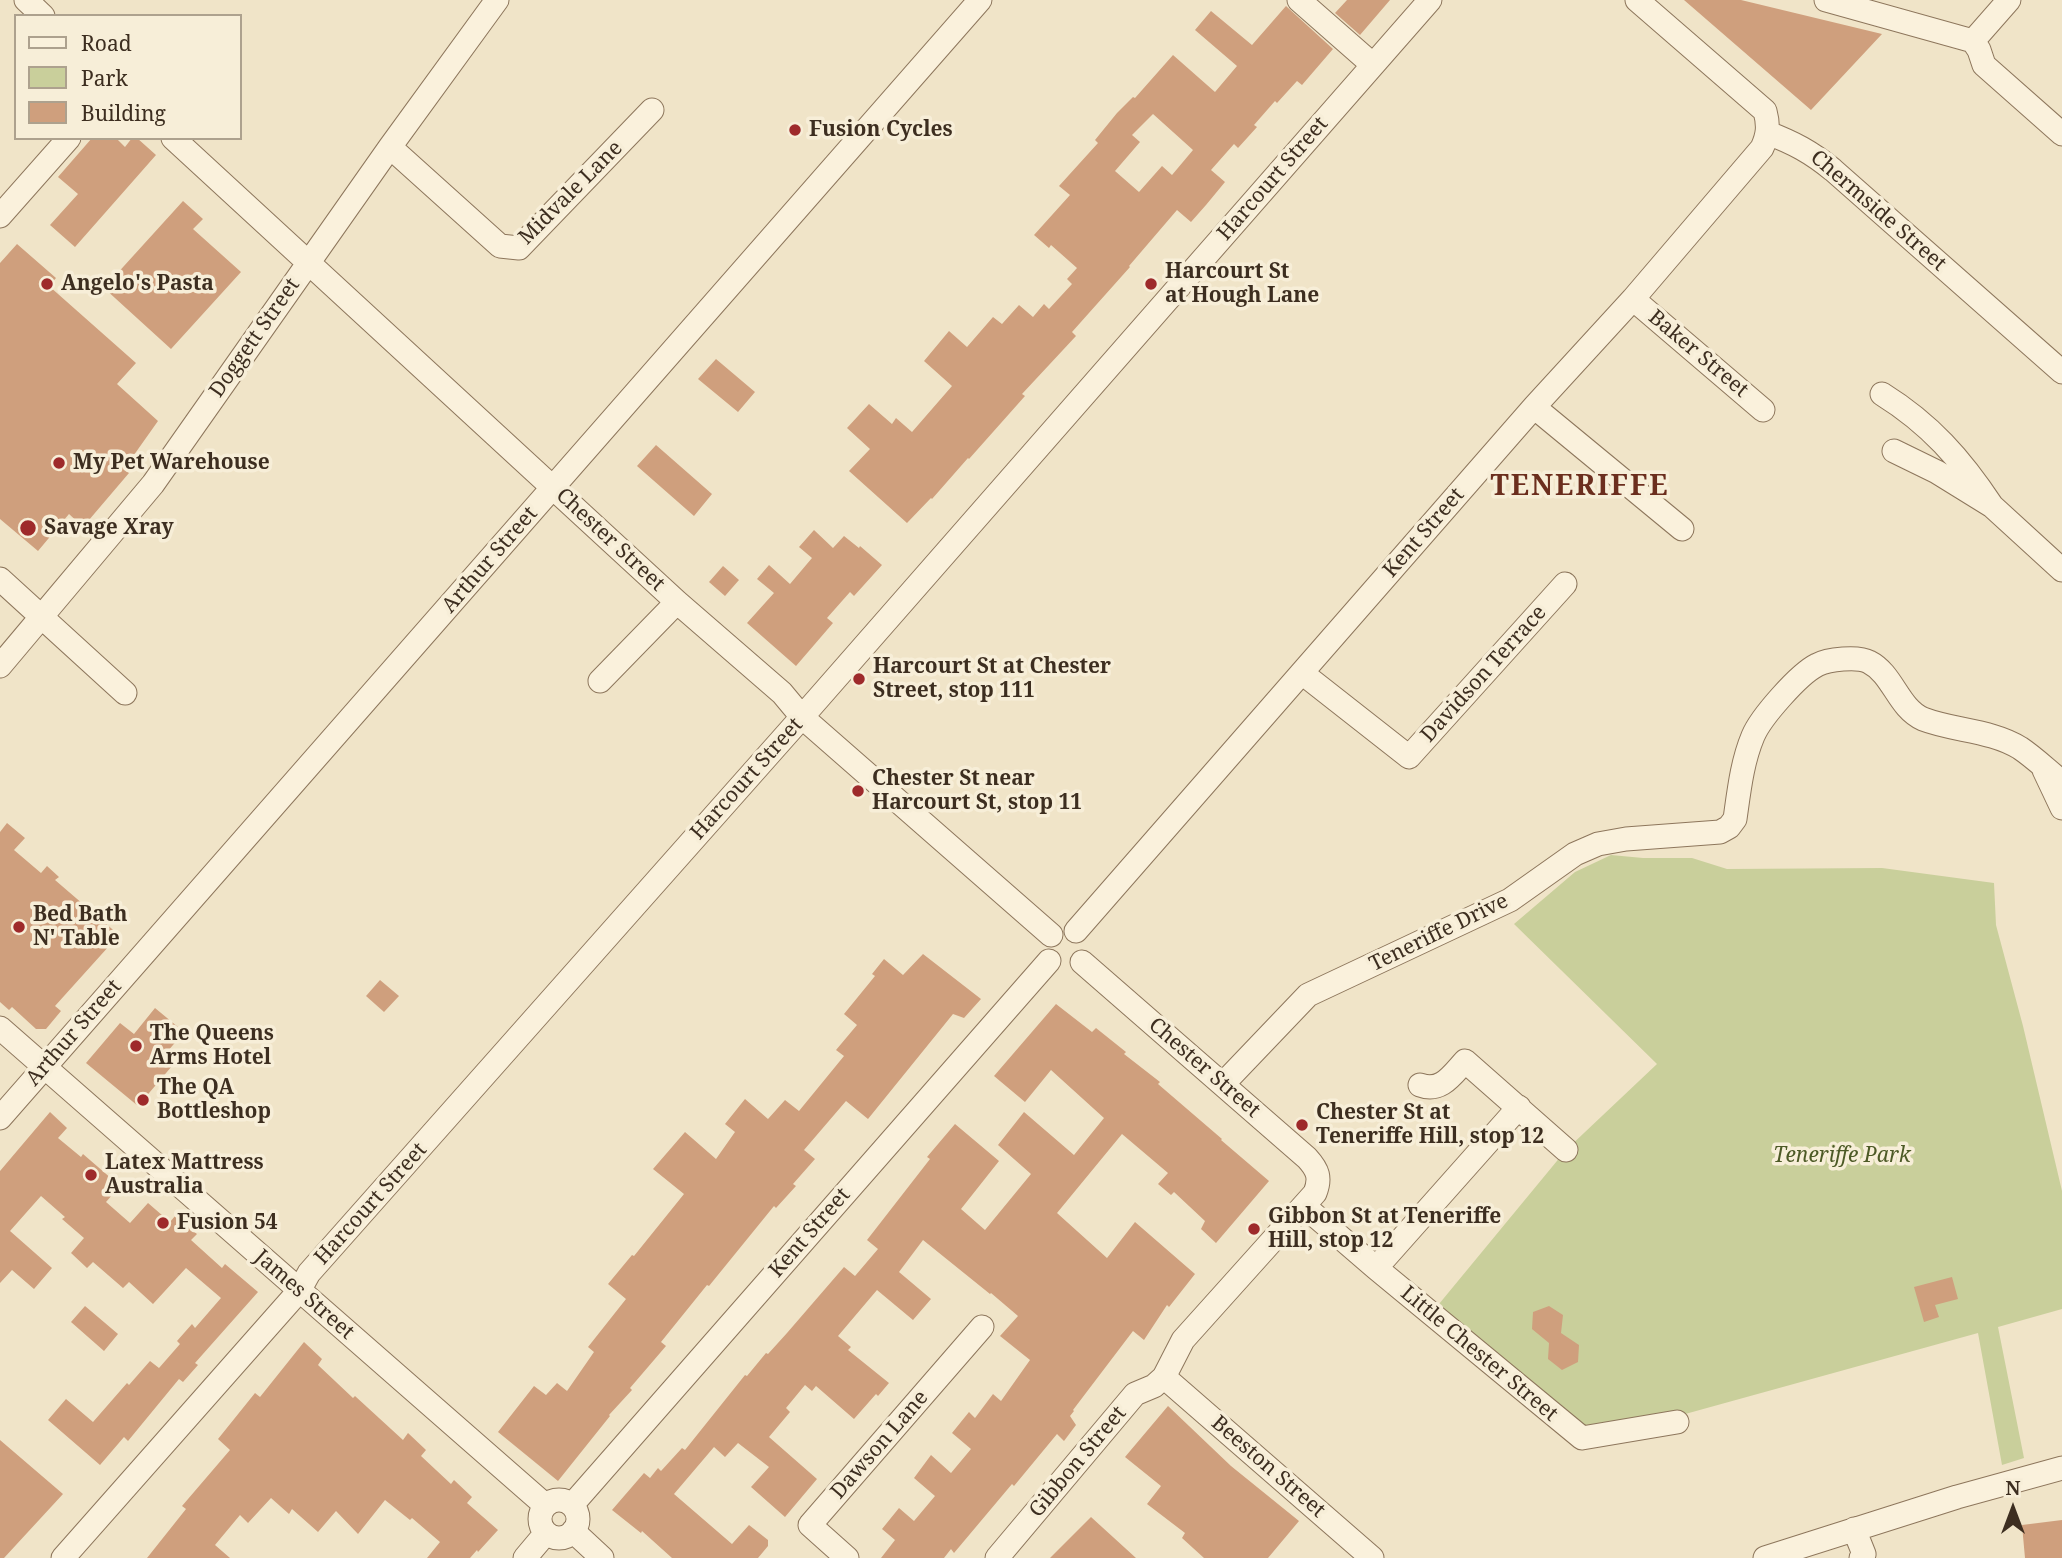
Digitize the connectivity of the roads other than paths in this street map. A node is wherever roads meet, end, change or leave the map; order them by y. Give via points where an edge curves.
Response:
1 (26, 0) edge
2 (980, 0) edge
3 (1299, 0) edge
4 (1430, 0) edge
5 (1637, 0) edge
6 (1826, 0) edge
7 (2008, 0) edge
8 (491, 2) edge
9 (41, 14) edge
10 (1972, 41) junction
11 (1373, 65) junction
12 (652, 110) dead end
13 (1768, 133) junction
14 (2062, 134) edge
15 (67, 140) edge
16 (175, 140) edge
17 (390, 147) junction
18 (0, 216) edge
19 (309, 262) junction
20 (1633, 299) junction
21 (2062, 372) edge
22 (1882, 394) dead end
23 (1534, 407) junction
24 (1763, 410) dead end
25 (1894, 451) dead end
26 (553, 488) junction
27 (1992, 506) junction
28 (1682, 529) dead end
29 (2062, 570) edge
30 (0, 579) edge
31 (1565, 584) dead end
32 (677, 602) junction
33 (42, 615) junction
34 (0, 666) edge
35 (1302, 673) junction
36 (600, 681) dead end
37 (125, 693) dead end
38 (802, 717) junction
39 (2043, 767) junction
40 (2062, 782) edge
41 (2062, 808) edge
42 (1076, 931) junction
43 (1051, 935) junction
44 (1049, 961) junction
45 (1082, 962) junction
46 (0, 1028) edge
47 (45, 1067) junction
48 (1223, 1084) junction
49 (1420, 1084) dead end
50 (1519, 1107) junction
51 (0, 1118) edge
52 (1566, 1150) dead end
53 (1304, 1206) junction
54 (1376, 1268) junction
55 (299, 1291) junction
56 (982, 1327) dead end
57 (1164, 1377) junction
58 (1677, 1422) dead end
59 (2062, 1468) edge
60 (545, 1505) junction
61 (572, 1505) junction
62 (1854, 1529) junction
63 (573, 1531) junction
64 (546, 1533) junction
65 (63, 1558) edge
66 (525, 1558) edge
67 (602, 1558) edge
68 (847, 1558) edge
69 (997, 1558) edge
70 (1372, 1558) edge
71 (1765, 1558) edge
72 (1861, 1558) edge

1 - 9 street
2 - 26 street, Arthur Street
3 - 11 street
4 - 11 street, Harcourt Street
5 - 13 street via 1765,111
6 - 10 street
7 - 10 street
8 - 17 street, Doggett Street
10 - 14 street via 1983,65
11 - 38 street, Harcourt Street
12 - 17 street, Midvale Lane via 519,248 500,246
13 - 20 street, Kent Street via 1762,148
13 - 21 street, Chermside Street via 1795,143 1833,170
15 - 18 street
16 - 19 street, Chester Street
17 - 19 street, Doggett Street
19 - 26 street, Chester Street
19 - 33 street, Doggett Street via 153,484
20 - 23 street, Kent Street
20 - 24 street, Baker Street
22 - 27 street via 1907,410 1958,457
23 - 28 street
23 - 35 street, Kent Street
25 - 27 street
26 - 32 street, Chester Street
26 - 47 street, Arthur Street
27 - 29 street
30 - 33 street
31 - 35 street, Davidson Terrace via 1409,757
32 - 36 street
32 - 38 street, Chester Street via 782,693
33 - 34 street, Doggett Street
33 - 37 street
35 - 42 street, Kent Street
38 - 43 street, Chester Street
38 - 55 street, Harcourt Street via 309,1273
39 - 40 street
39 - 41 street
39 - 48 street, Teneriffe Drive via 2020,748 1923,719 1910,711 1878,667 1865,659 1817,665 1760,722 1744,760 1735,819 1728,827 1704,835 1598,844 1575,854 1510,900 1308,995
42 - 43 street via 1063,929
42 - 45 street via 1087,946
43 - 44 street via 1046,947
44 - 45 street via 1066,970
44 - 61 street, Kent Street
45 - 48 street, Chester Street
46 - 47 street, James Street
47 - 51 street, Arthur Street
47 - 55 street, James Street
48 - 53 street, Chester Street via 1316,1168 1320,1177 1315,1193
49 - 50 street via 1429,1088 1442,1085 1465,1061
50 - 52 street
50 - 54 street
53 - 54 street, Little Chester Street
53 - 57 street via 1183,1340
54 - 58 street, Little Chester Street via 1582,1438
55 - 60 street, James Street
55 - 65 street, Harcourt Street
56 - 68 street, Dawson Lane via 810,1525
57 - 69 street, Gibbon Street via 1135,1394
57 - 70 street, Beeston Street
59 - 62 street
60 - 61 street via 558,1500
60 - 64 street via 540,1517
61 - 63 street via 578,1517
62 - 71 street
62 - 72 street via 1864,1554
63 - 64 street via 561,1538
63 - 67 street
64 - 66 street

